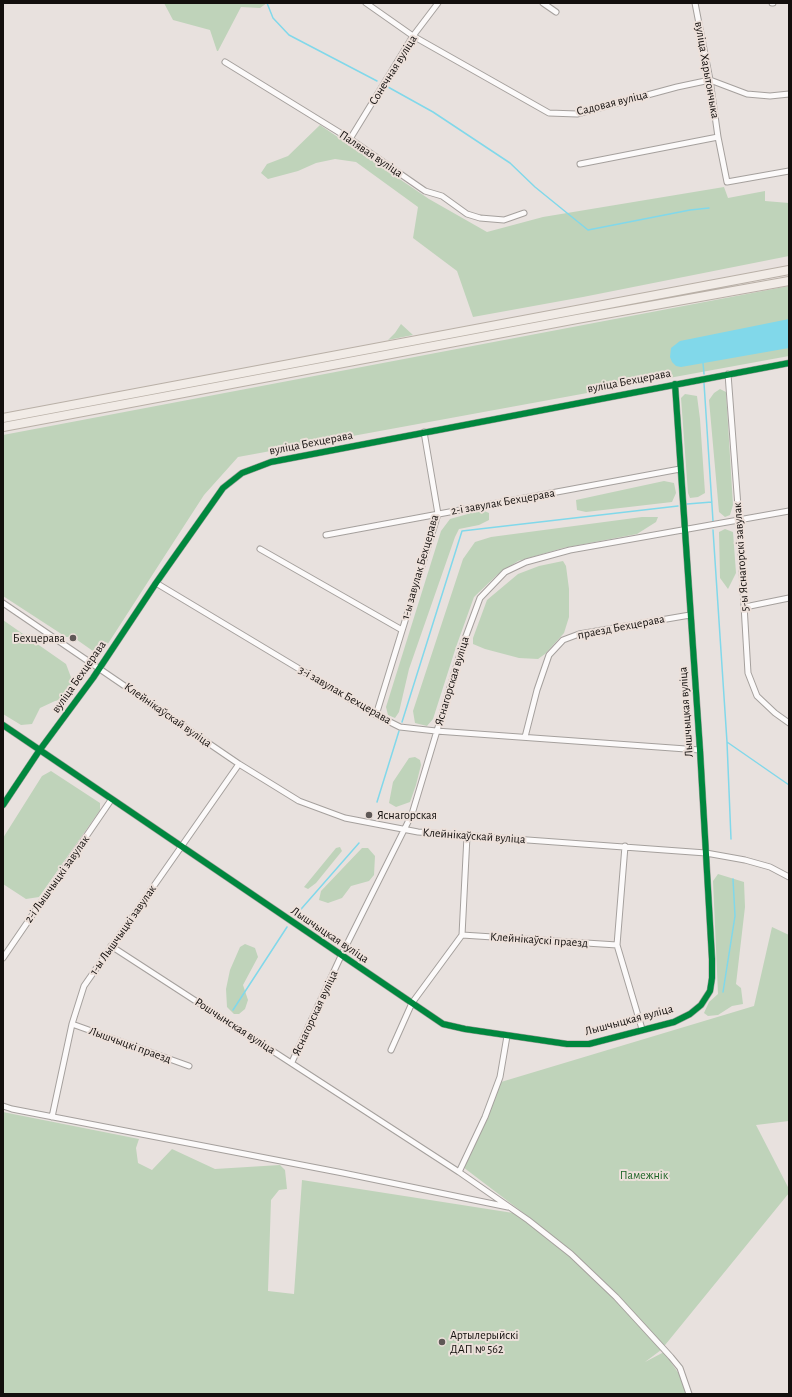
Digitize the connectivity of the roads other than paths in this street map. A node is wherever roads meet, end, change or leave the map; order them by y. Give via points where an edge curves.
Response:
1 (366, 3) edge
2 (438, 3) edge
3 (544, 3) edge
4 (695, 3) edge
5 (556, 12) dead end
6 (413, 36) junction
7 (225, 62) dead end
8 (710, 80) junction
9 (789, 94) edge
10 (718, 137) junction
11 (350, 139) junction
12 (580, 164) dead end
13 (789, 171) edge
14 (524, 213) dead end
15 (789, 270) edge
16 (789, 281) edge
17 (789, 362) edge
18 (728, 374) junction
19 (675, 384) junction
20 (3, 418) edge
21 (3, 427) edge
22 (424, 432) junction
23 (680, 469) junction
24 (789, 511) edge
25 (438, 514) junction
26 (739, 520) junction
27 (684, 530) junction
28 (326, 535) dead end
29 (260, 549) dead end
30 (156, 583) junction
31 (789, 598) edge
32 (3, 603) edge
33 (745, 607) junction
34 (690, 615) junction
35 (402, 630) junction
36 (99, 668) junction
37 (376, 715) junction
38 (789, 723) edge
39 (3, 726) edge
40 (436, 731) junction
41 (525, 737) junction
42 (700, 750) junction
43 (40, 751) junction
44 (239, 764) junction
45 (111, 800) junction
46 (3, 805) edge
47 (405, 830) junction
48 (468, 836) junction
49 (625, 846) junction
50 (182, 848) junction
51 (706, 853) junction
52 (789, 877) edge
53 (462, 934) junction
54 (617, 945) junction
55 (111, 946) junction
56 (341, 956) junction
57 (3, 958) edge
58 (412, 1004) junction
59 (72, 1024) junction
60 (642, 1030) junction
61 (508, 1036) junction
62 (392, 1050) dead end
63 (292, 1062) junction
64 (189, 1066) dead end
65 (3, 1106) edge
66 (52, 1117) junction
67 (459, 1172) junction
68 (510, 1207) junction
69 (689, 1394) edge

1 - 6 street, Садовая вуліца
2 - 6 street, Сонечная вуліца
3 - 5 street
4 - 8 street, вуліца Харытончыка
6 - 8 street, Садовая вуліца via 549,113 577,114
6 - 11 street, Сонечная вуліца
7 - 11 street, Палявая вуліца
8 - 9 street via 747,94
8 - 10 street, вуліца Харытончыка
10 - 12 street
10 - 13 street via 727,182
11 - 14 street, Палявая вуліца via 425,191 442,196 467,214 504,220
15 - 20 highway
16 - 21 highway
17 - 18 street, вуліца Бехцерава
18 - 19 street, вуліца Бехцерава
18 - 26 street, 5-ы Яснагорскі завулак
19 - 22 street, вуліца Бехцерава
19 - 23 street, Лышчыцкая вуліца
22 - 25 street, 1-ы завулак Бехцерава
22 - 30 street, вуліца Бехцерава via 271,462 242,473 223,488
23 - 25 street, 2-і завулак Бехцерава
23 - 27 street, Лышчыцкая вуліца
24 - 26 street, Яснагорская вуліца
25 - 28 street, 2-і завулак Бехцерава
25 - 35 street, 1-ы завулак Бехцерава
26 - 27 street, Яснагорская вуліца
26 - 33 street, 5-ы Яснагорскі завулак
27 - 34 street, Лышчыцкая вуліца
27 - 40 street, Яснагорская вуліца via 570,550 526,562 505,572 480,598
29 - 35 street, 1-ы завулак Бехцерава
30 - 36 street, вуліца Бехцерава
30 - 37 street, 3-і завулак Бехцерава
31 - 33 street
32 - 36 street, Клейнікаўскай вуліца
33 - 38 street, 5-ы Яснагорскі завулак via 748,672 757,696
34 - 41 street, праезд Бехцерава via 579,634 563,640 549,655
34 - 42 street, Лышчыцкая вуліца
35 - 37 street, 1-ы завулак Бехцерава
36 - 43 street, вуліца Бехцерава
36 - 44 street, Клейнікаўскай вуліца
37 - 40 street, 3-і завулак Бехцерава via 400,727
39 - 43 street, Лышчыцкая вуліца
40 - 41 street, 3-і завулак Бехцерава
40 - 47 street, Яснагорская вуліца
41 - 42 street, 3-і завулак Бехцерава
42 - 51 street, Лышчыцкая вуліца
43 - 45 street, Лышчыцкая вуліца
43 - 46 street, вуліца Бехцерава
44 - 47 street, Клейнікаўскай вуліца via 299,801 345,818
44 - 50 street, 1-ы Лышчыцкі завулак
45 - 50 street, Лышчыцкая вуліца
45 - 57 street, 2-і Лышчыцкі завулак
47 - 48 street, Клейнікаўскай вуліца
47 - 56 street, Яснагорская вуліца
48 - 49 street, Клейнікаўскай вуліца
48 - 53 street
49 - 51 street, Клейнікаўскай вуліца
49 - 54 street
50 - 55 street, 1-ы Лышчыцкі завулак
50 - 56 street, Лышчыцкая вуліца
51 - 52 street, Клейнікаўскай вуліца via 770,867
51 - 60 street, Лышчыцкая вуліца via 712,959 710,991 701,1005 690,1014 674,1022
53 - 54 street, Клейнікаўскі праезд
53 - 58 street
54 - 60 street
55 - 59 street, 1-ы Лышчыцкі завулак via 84,986
55 - 63 street, Рошчынская вуліца
56 - 58 street, Лышчыцкая вуліца
56 - 63 street, Яснагорская вуліца
58 - 61 street, Лышчыцкая вуліца via 443,1024
58 - 62 street
59 - 64 street, Лышчыцкі праезд
59 - 66 street, 1-ы Лышчыцкі завулак
60 - 61 street, Лышчыцкая вуліца via 589,1044 567,1044
61 - 67 street via 500,1077
63 - 67 street, Рошчынская вуліца
65 - 66 street
66 - 68 street
67 - 68 street, Рошчынская вуліца
68 - 69 street, Рошчынская вуліца via 571,1254 616,1297 680,1368

